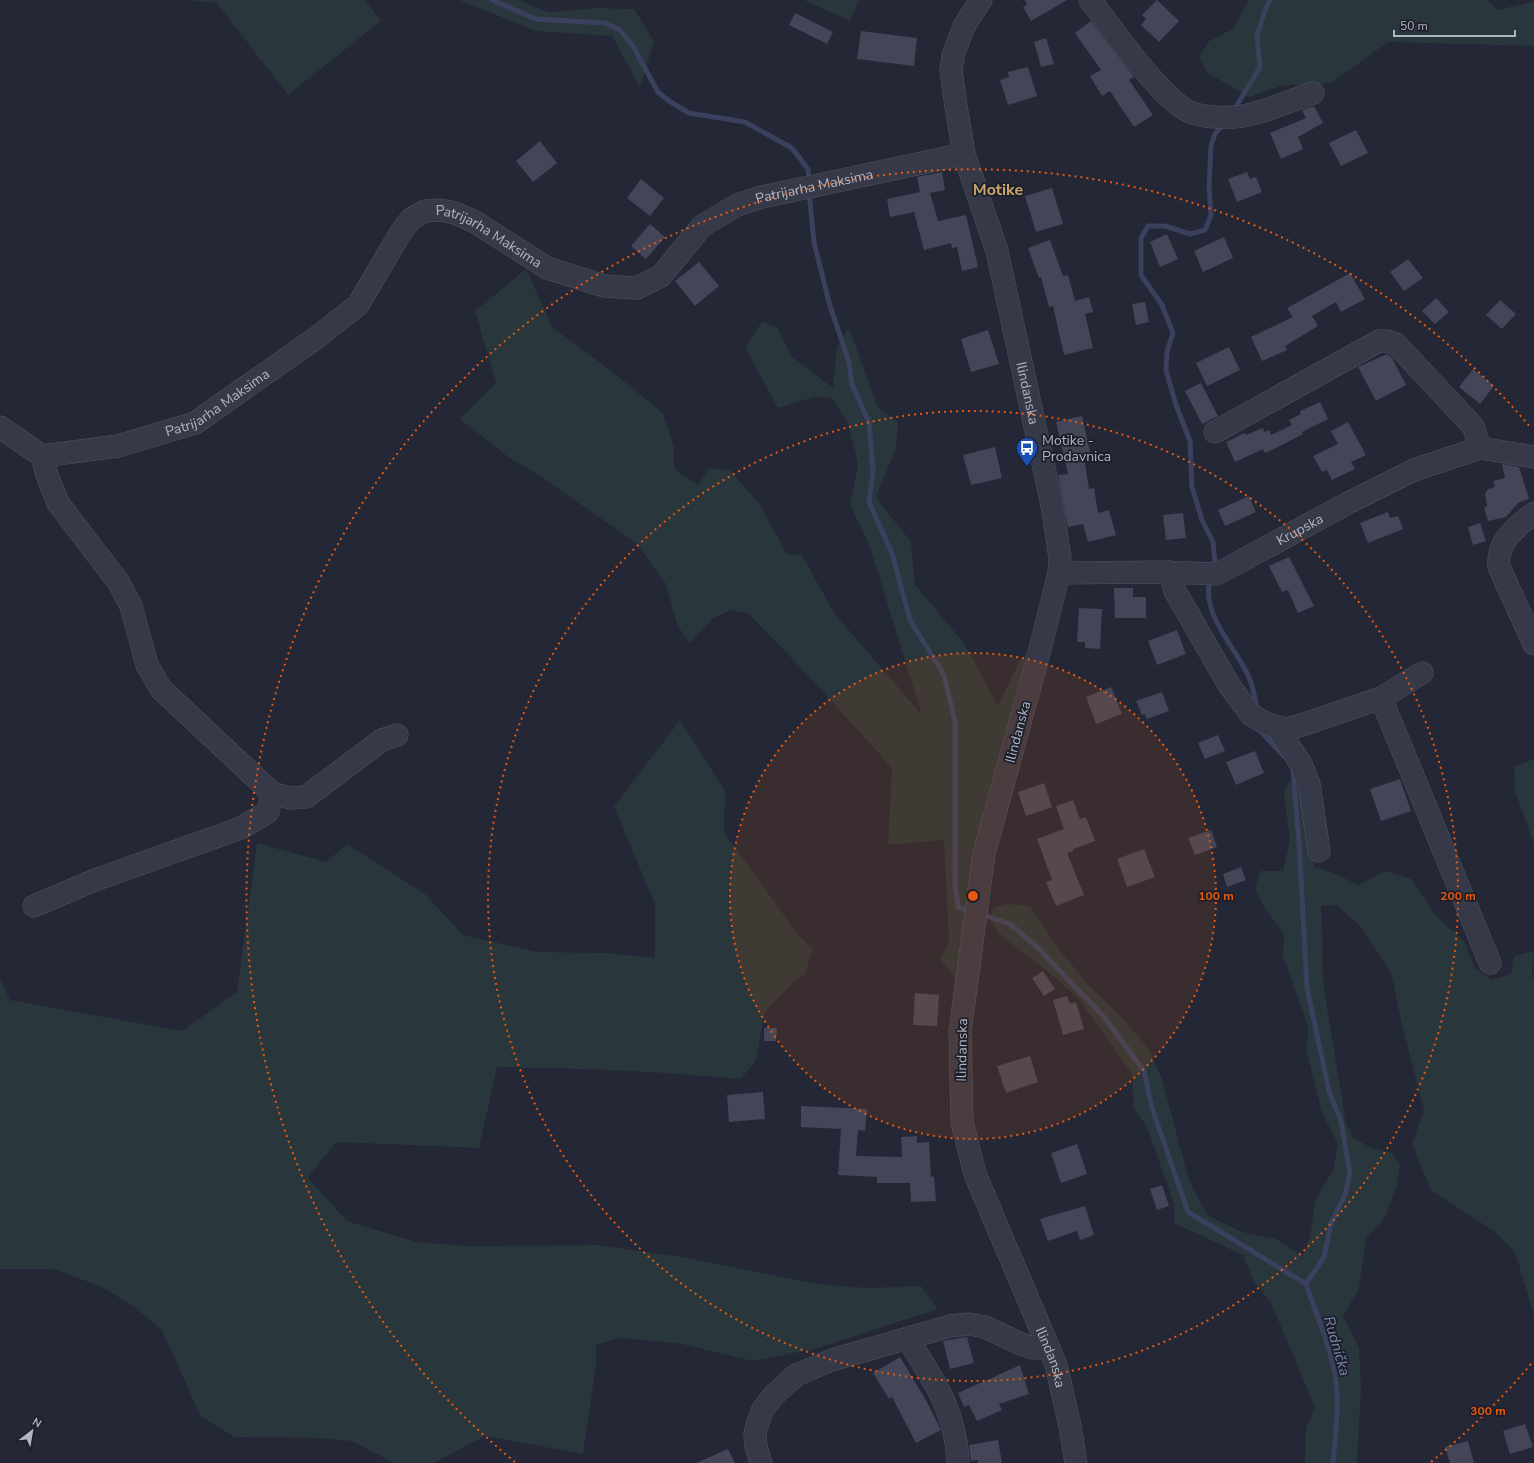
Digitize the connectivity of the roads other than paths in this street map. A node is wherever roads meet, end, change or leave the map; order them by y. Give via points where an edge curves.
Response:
1 (981, 0) edge
2 (1090, 0) edge
3 (1313, 93) dead end
4 (964, 154) junction
5 (0, 427) edge
6 (1214, 432) dead end
7 (1480, 448) junction
8 (42, 456) junction
9 (1534, 457) edge
10 (1534, 513) edge
11 (1170, 572) junction
12 (1059, 573) junction
13 (1534, 644) edge
14 (1422, 673) dead end
15 (1381, 698) junction
16 (1265, 722) junction
17 (397, 735) dead end
18 (272, 793) junction
19 (1319, 851) dead end
20 (34, 906) dead end
21 (1490, 963) dead end
22 (907, 1338) junction
23 (1048, 1347) junction
24 (761, 1463) edge
25 (958, 1463) edge
26 (1076, 1463) edge

1 - 4 street, Ilindanska via 957,42 951,71
2 - 3 street via 1150,77 1172,99 1190,112 1210,117 1226,117
4 - 8 street, Patrijarha Maksima via 762,197 737,205 702,226 661,276 638,288 604,286 547,268 455,212 425,211 411,220 401,232 358,305 316,338 195,423 118,446
4 - 12 street, Ilindanska via 997,251 1052,505 1059,546
5 - 8 street
6 - 7 street via 1384,340 1396,344 1469,422 1474,428
7 - 9 street, Krupska
7 - 11 street, Krupska via 1414,470 1209,574
8 - 18 street via 58,503 119,583 131,606 147,665 161,690
10 - 13 street via 1512,531 1498,556 1499,568
11 - 12 street, Krupska
11 - 16 street via 1178,598 1229,685
12 - 23 street, Ilindanska via 984,854 960,1031 962,1122 975,1174
14 - 15 street
15 - 16 street via 1286,729
15 - 21 street
16 - 19 street via 1301,764 1309,784
17 - 18 street via 382,740 306,797 290,798
18 - 20 street via 268,812 241,828 95,880
22 - 23 street via 950,1326 969,1324 985,1327 1034,1348
22 - 24 street via 832,1360 796,1375 783,1386 764,1409 758,1422 755,1440
22 - 25 street via 946,1404 952,1419
23 - 26 street, Ilindanska via 1056,1365

